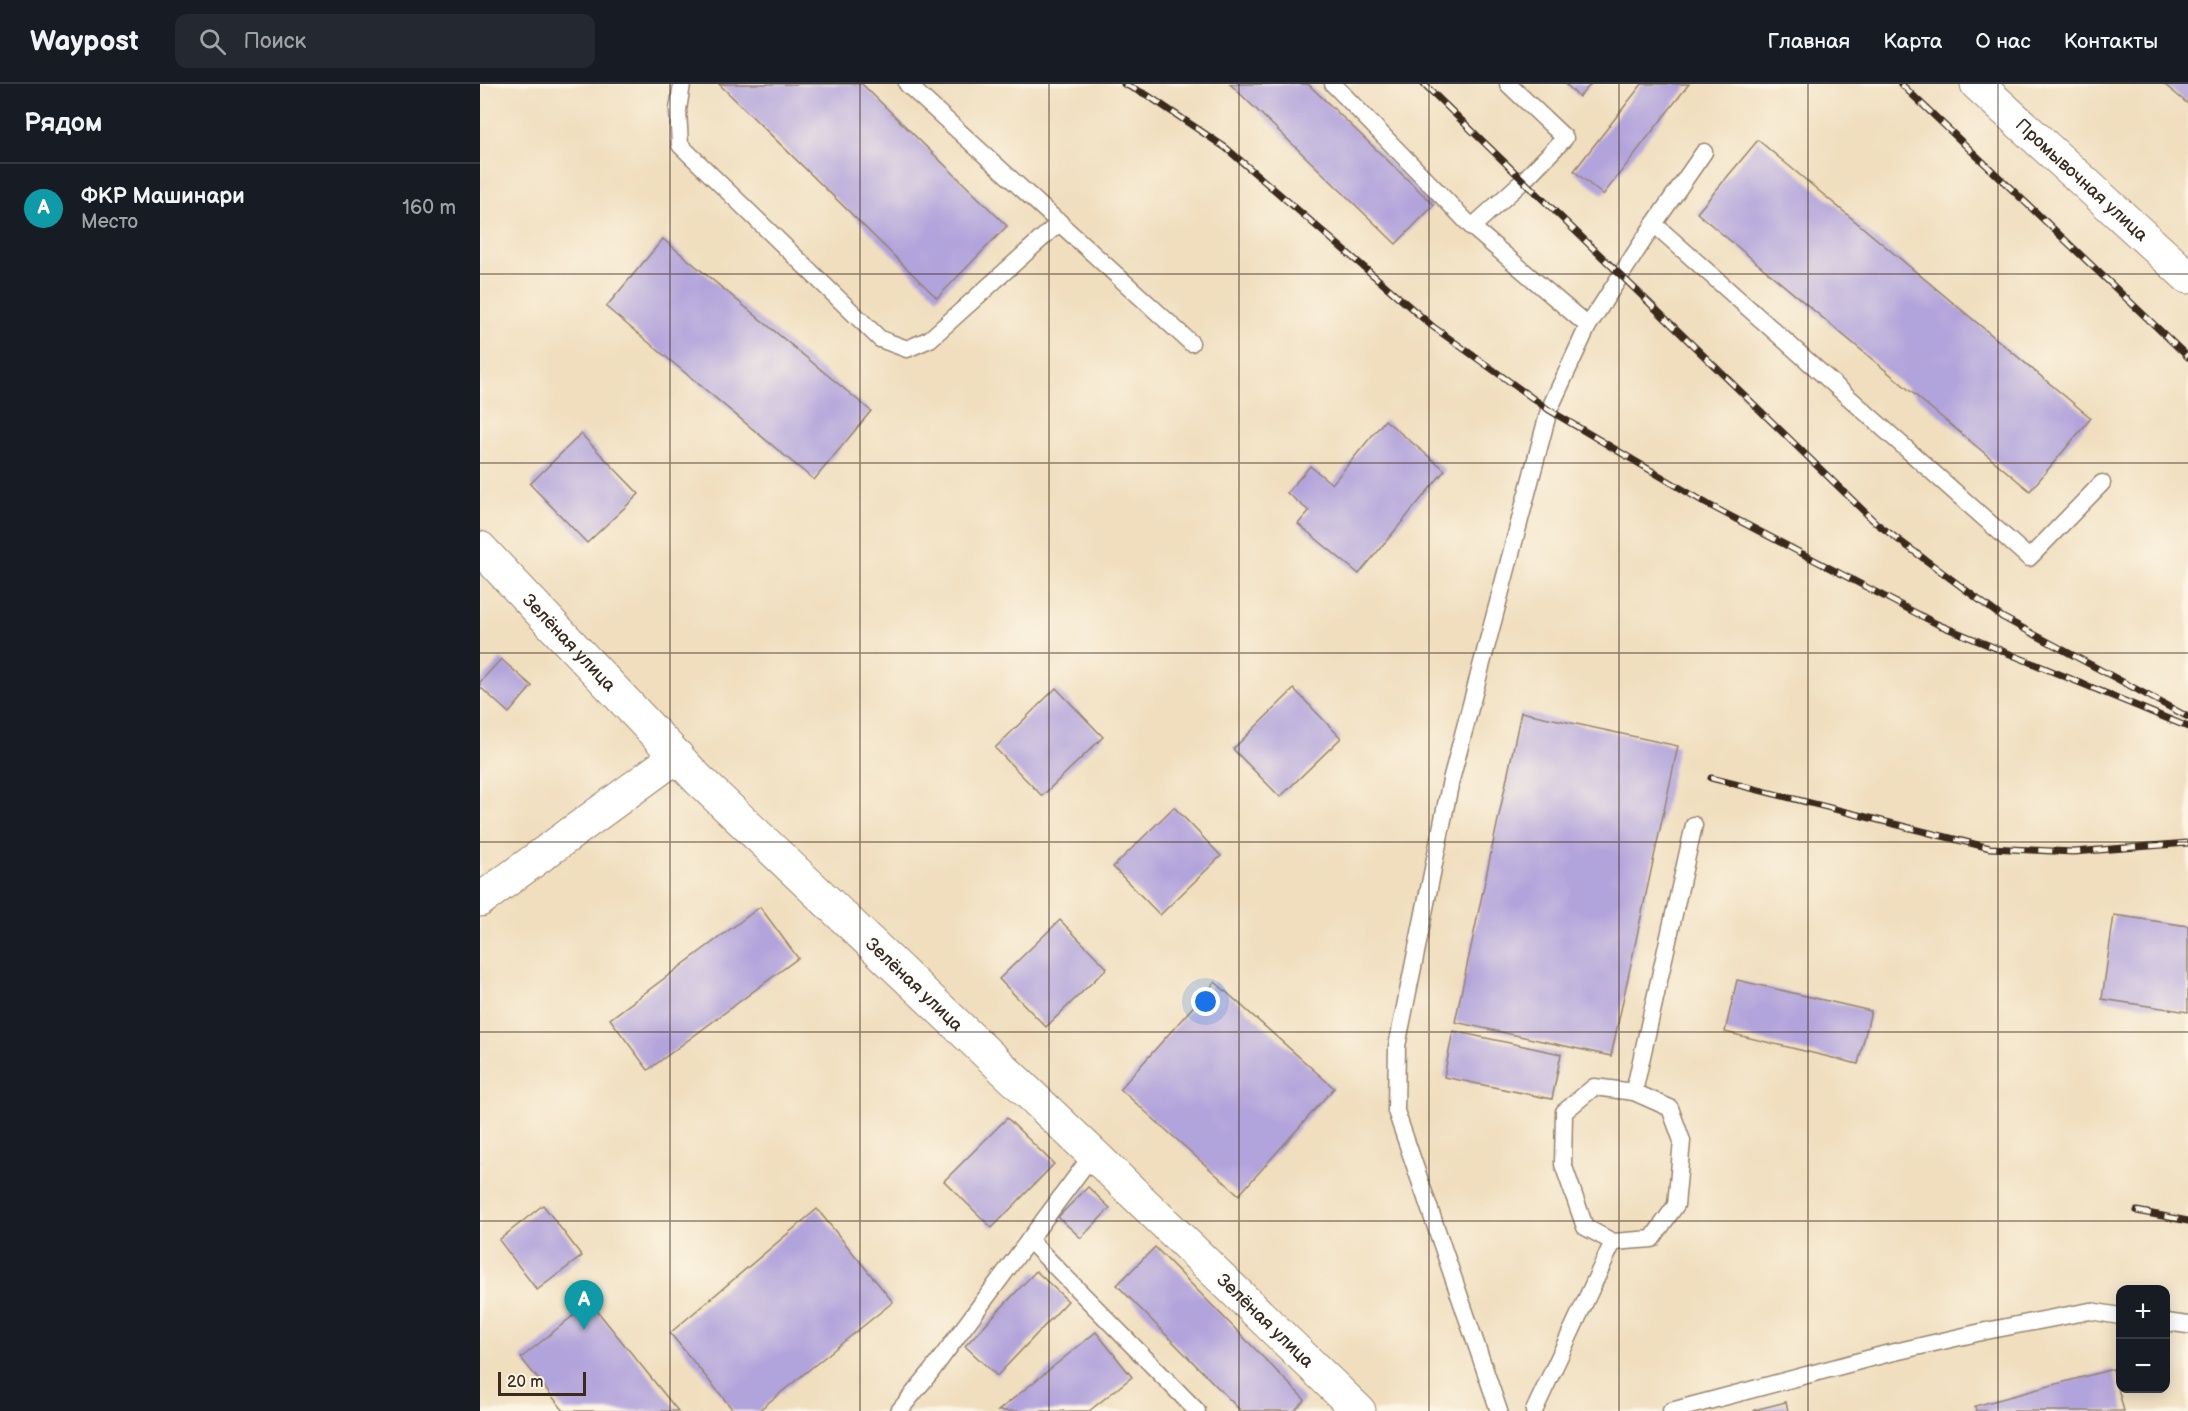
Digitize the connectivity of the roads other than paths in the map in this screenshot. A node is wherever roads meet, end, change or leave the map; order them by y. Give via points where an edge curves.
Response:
1 (682, 84) edge
2 (907, 84) edge
3 (1333, 84) edge
4 (1508, 84) edge
5 (1977, 84) edge
6 (1704, 152) dead end
7 (1060, 222) junction
8 (1654, 224) junction
9 (1472, 227) junction
10 (2188, 277) edge
11 (1588, 326) junction
12 (1191, 343) dead end
13 (2102, 483) dead end
14 (480, 548) edge
15 (676, 756) junction
16 (1694, 825) dead end
17 (480, 900) edge
18 (1634, 1092) junction
19 (1093, 1154) junction
20 (1029, 1240) junction
21 (1613, 1242) junction
22 (2116, 1315) edge
23 (2170, 1323) edge
24 (2188, 1325) edge
25 (898, 1411) edge
26 (1197, 1411) edge
27 (1359, 1411) edge
28 (1499, 1411) edge
29 (1533, 1411) edge
30 (1671, 1411) edge

1 - 7 lane via 678,110 680,145 880,339 907,349 930,339
2 - 7 lane
3 - 9 lane
4 - 9 lane via 1565,138
5 - 10 street, Промывочная улица
6 - 8 lane
7 - 12 lane
8 - 11 lane
8 - 13 lane via 2029,558
9 - 11 lane
11 - 28 lane via 1546,422 1451,780 1396,1046 1396,1111
14 - 15 street, Зелёная улица
15 - 17 street
15 - 19 street, Зелёная улица
16 - 18 lane
18 - 21 lane via 1670,1108 1682,1141 1676,1205 1652,1239
18 - 21 lane via 1594,1087 1564,1113 1563,1164 1586,1227
19 - 20 lane
19 - 27 street, Зелёная улица
20 - 25 lane
20 - 26 lane
21 - 29 lane
22 - 30 lane via 2090,1311 1986,1331
23 - 24 lane

